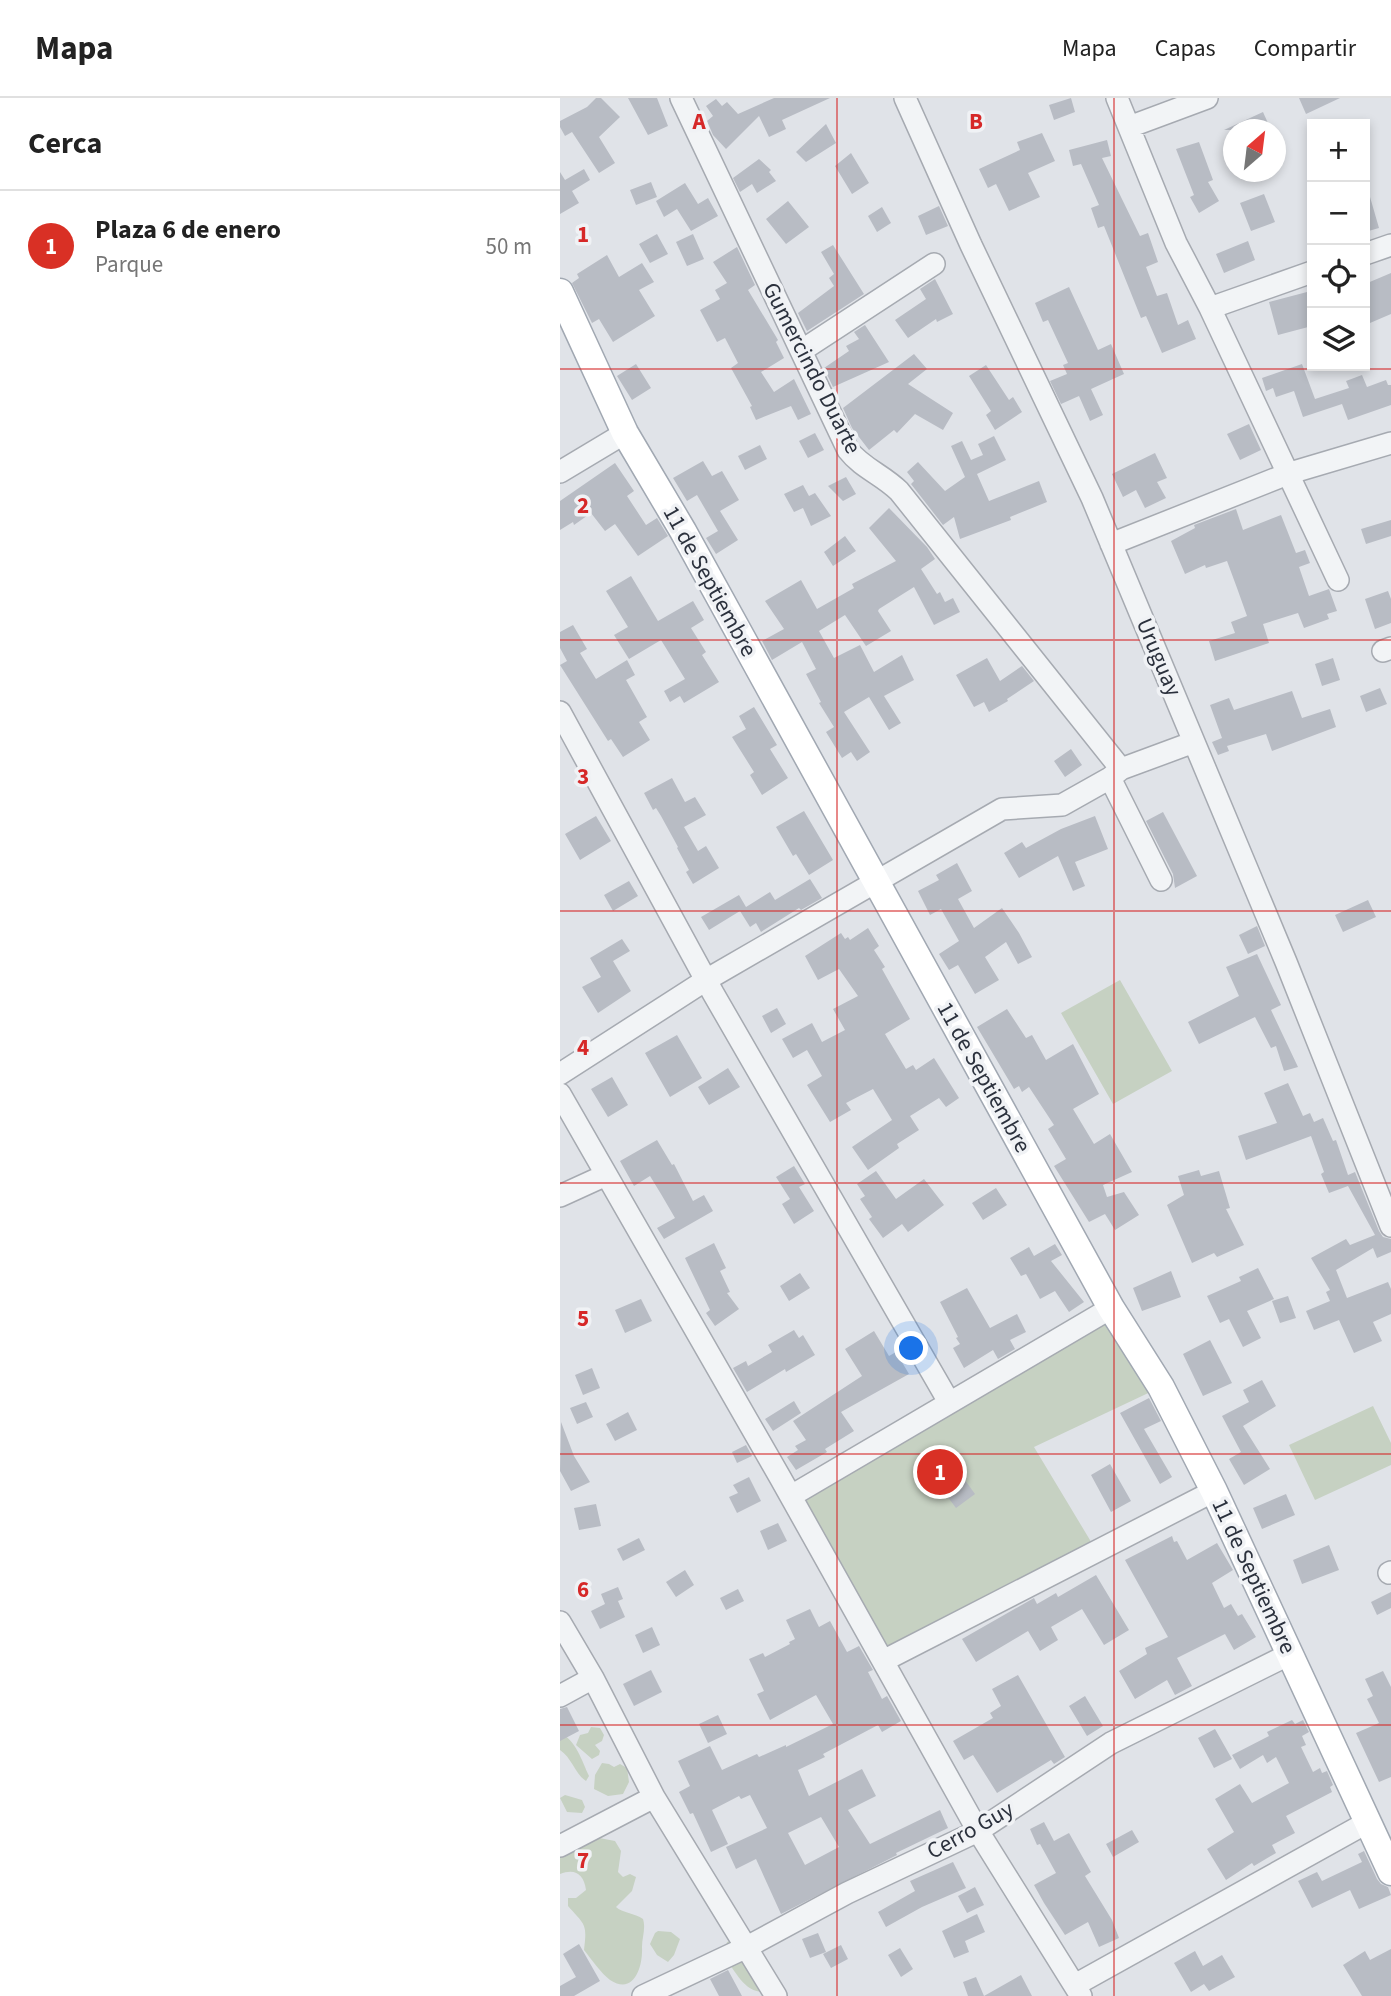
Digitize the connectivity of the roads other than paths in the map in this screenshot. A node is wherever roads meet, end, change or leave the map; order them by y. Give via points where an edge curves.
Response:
1 (681, 98) edge
2 (905, 98) edge
3 (1117, 98) edge
4 (1207, 98) edge
5 (1129, 127) junction
6 (1391, 245) edge
7 (1370, 252) edge
8 (933, 264) dead end
9 (1307, 274) edge
10 (560, 292) edge
11 (1210, 308) junction
12 (800, 351) junction
13 (625, 433) junction
14 (1391, 443) edge
15 (560, 472) edge
16 (1290, 472) junction
17 (1111, 544) junction
18 (1338, 580) dead end
19 (560, 712) edge
20 (1194, 742) junction
21 (1115, 774) junction
22 (1161, 880) dead end
23 (876, 881) junction
24 (706, 980) junction
25 (560, 1074) edge
26 (560, 1094) edge
27 (606, 1175) junction
28 (560, 1196) edge
29 (1391, 1226) edge
30 (1111, 1308) junction
31 (949, 1402) junction
32 (1214, 1491) junction
33 (791, 1496) junction
34 (560, 1622) edge
35 (1290, 1654) junction
36 (883, 1661) junction
37 (593, 1678) junction
38 (560, 1696) edge
39 (654, 1797) junction
40 (1367, 1822) junction
41 (978, 1830) junction
42 (560, 1846) edge
43 (1391, 1872) edge
44 (747, 1947) junction
45 (1078, 1991) edge
46 (643, 1996) edge
47 (776, 1996) edge

1 - 12 street, Gumercindo Duarte
2 - 17 street, Uruguay
3 - 5 street
4 - 5 street
5 - 11 street via 1176,243
6 - 7 street
8 - 12 street
9 - 11 street
10 - 13 main road, 11 de Septiembre
11 - 16 street
12 - 21 street, Gumercindo Duarte via 848,450 899,491
13 - 15 street
13 - 23 main road, 11 de Septiembre
14 - 16 street
16 - 17 street
16 - 18 street
17 - 20 street, Uruguay
19 - 24 street
20 - 21 street
20 - 29 street, Uruguay
21 - 22 street, Gumercindo Duarte
21 - 23 street via 1062,804 1002,809
23 - 24 street
23 - 30 main road, 11 de Septiembre
24 - 25 street
24 - 31 street
26 - 27 street
27 - 28 street
27 - 33 street
30 - 31 street
30 - 32 main road, 11 de Septiembre via 1161,1387
31 - 33 street
32 - 35 main road, 11 de Septiembre
32 - 36 street
33 - 36 street
34 - 37 street
35 - 40 main road, 11 de Septiembre
35 - 41 street, Cerro Guy via 1111,1743
36 - 41 street
37 - 38 street
37 - 39 street
39 - 42 street
39 - 44 street
40 - 43 main road, 11 de Septiembre
40 - 45 street
41 - 44 street, Cerro Guy
41 - 45 street
44 - 46 street, Cerro Guy
44 - 47 street

